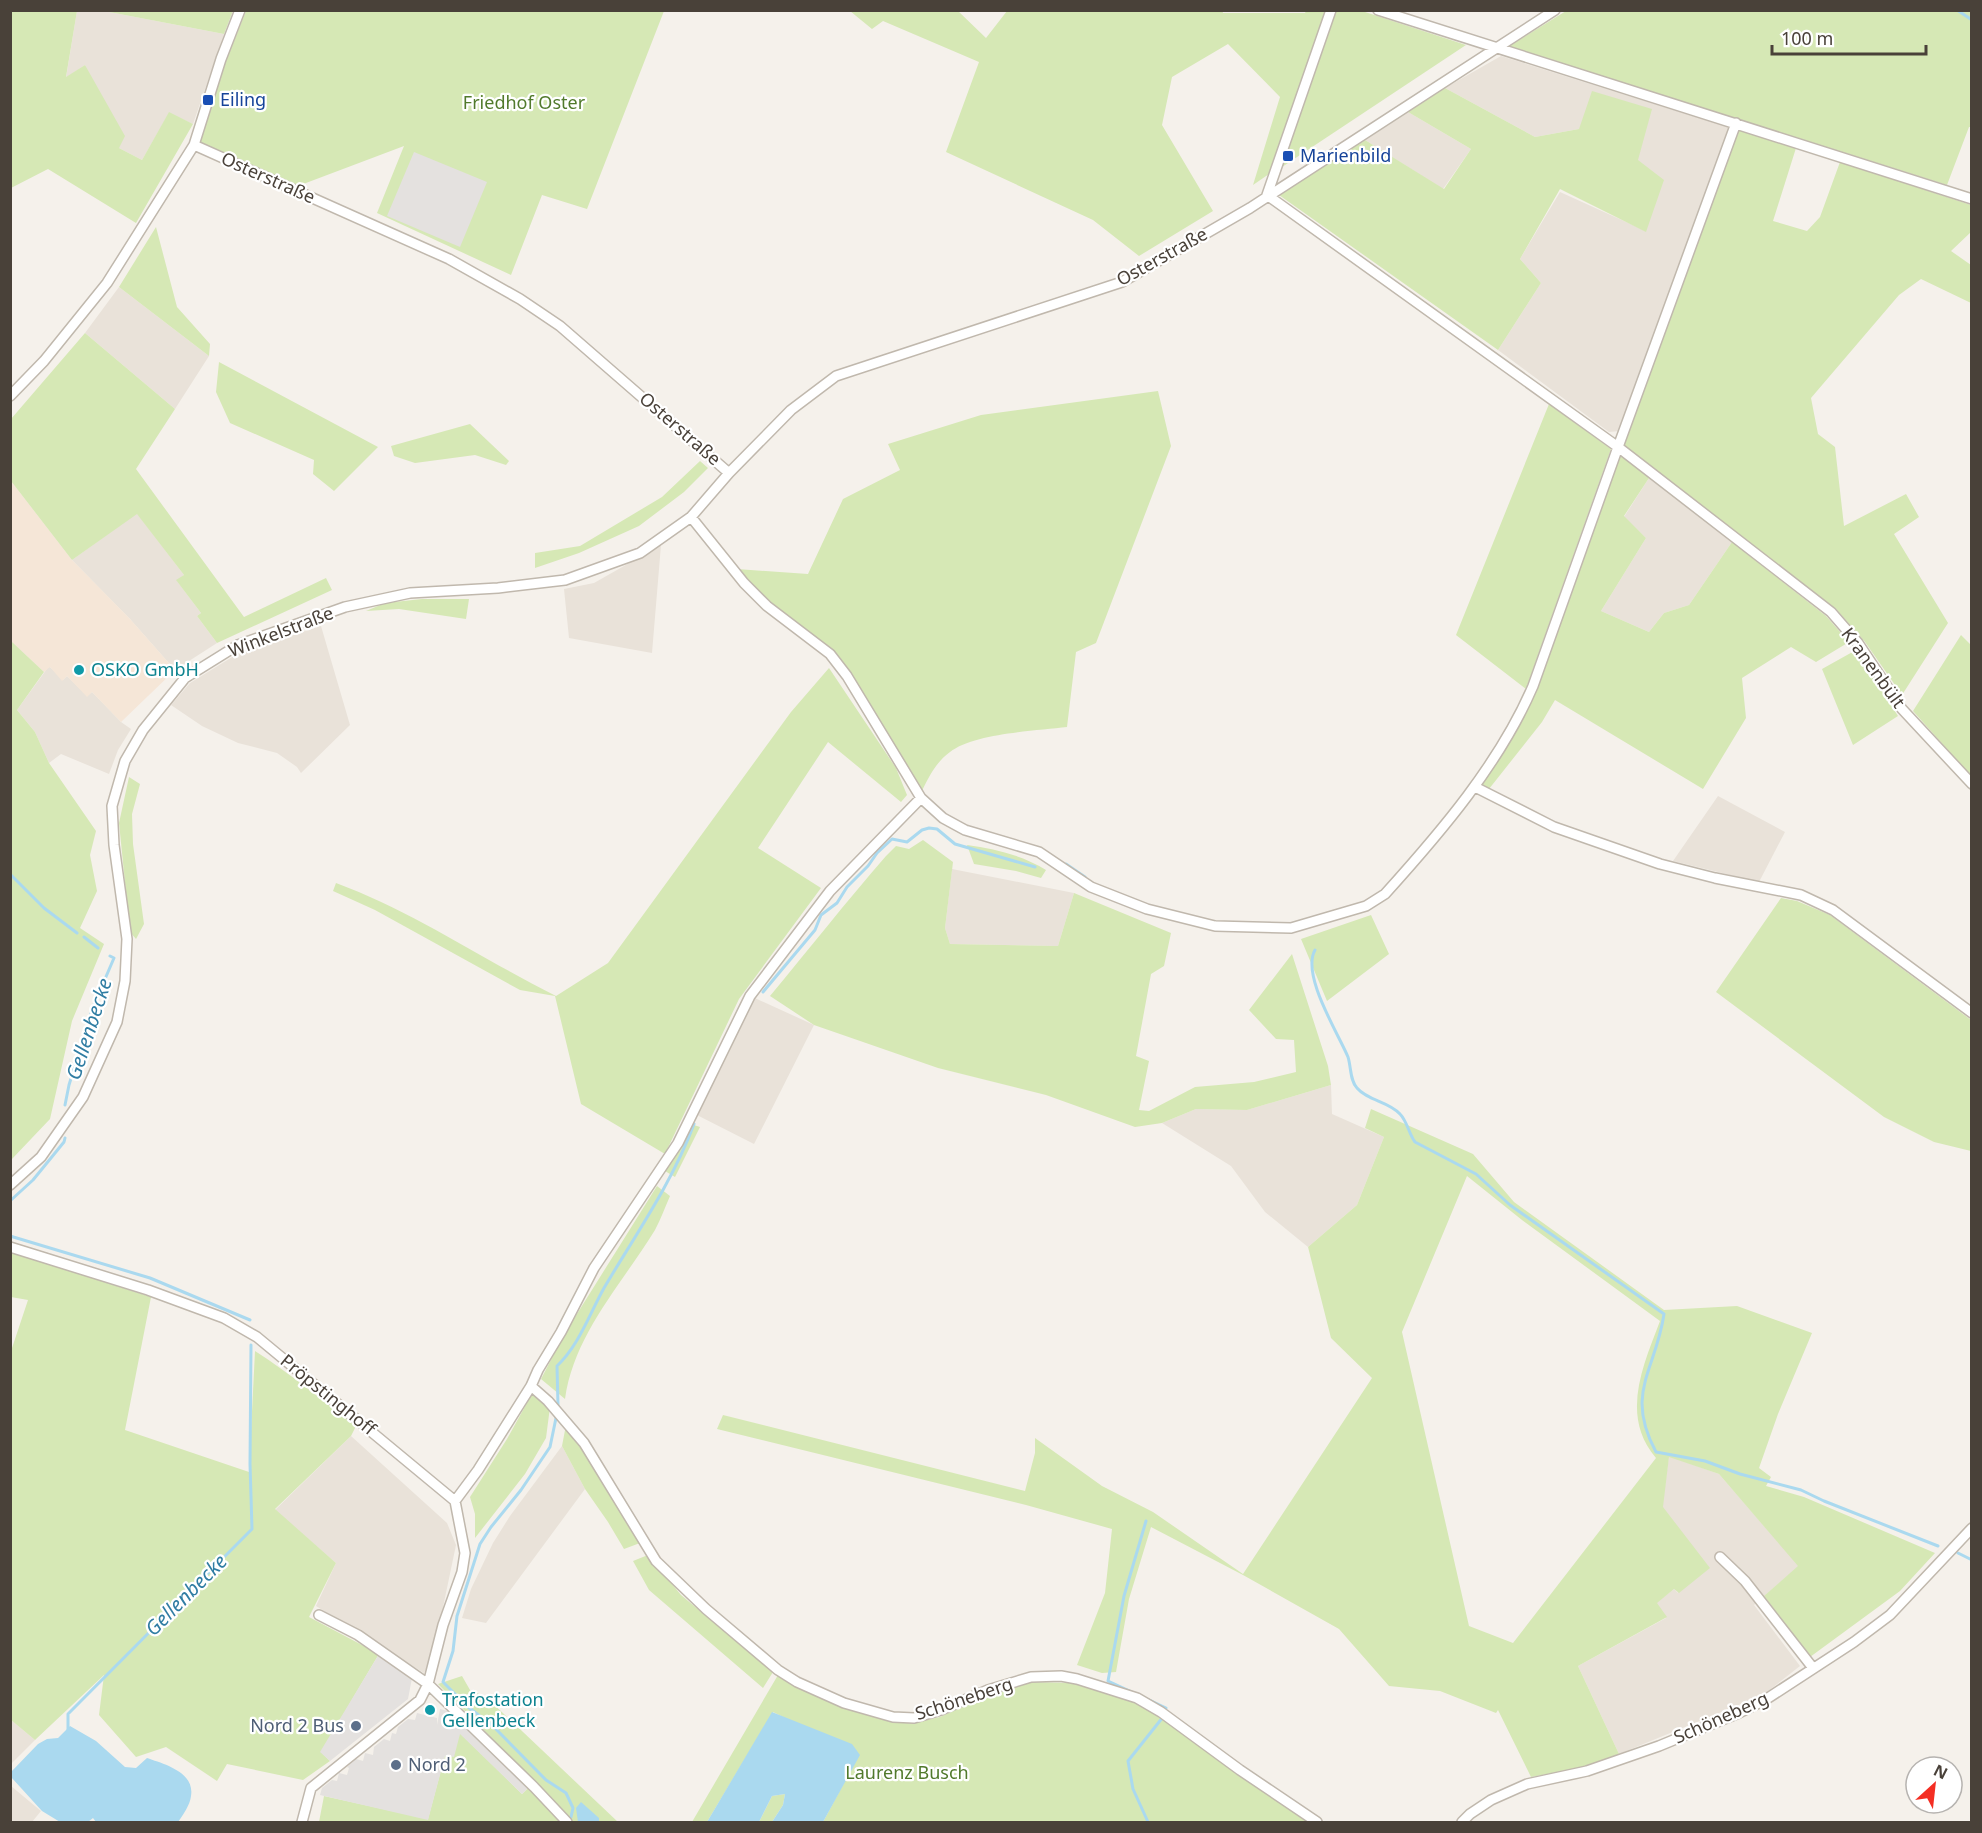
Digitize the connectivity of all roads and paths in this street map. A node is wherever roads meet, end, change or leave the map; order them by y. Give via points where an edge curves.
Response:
1 (240, 10) edge
2 (1331, 10) edge
3 (1378, 10) edge
4 (1555, 10) edge
5 (1495, 49) junction
6 (1737, 123) junction
7 (194, 145) junction
8 (1268, 195) junction
9 (1971, 199) edge
10 (10, 396) edge
11 (1618, 447) junction
12 (729, 473) junction
13 (691, 517) junction
14 (1971, 784) edge
15 (1475, 787) junction
16 (921, 798) junction
17 (1971, 1013) edge
18 (10, 1185) edge
19 (10, 1247) edge
20 (531, 1386) junction
21 (455, 1501) junction
22 (1971, 1528) edge
23 (1720, 1557) dead end
24 (319, 1615) dead end
25 (1813, 1668) junction
26 (428, 1684) junction
27 (302, 1822) edge
28 (567, 1822) edge
29 (1317, 1822) edge
30 (1462, 1822) edge

1 - 7 street
2 - 8 street
3 - 5 street
4 - 5 street, Osterstraße
5 - 6 street
5 - 8 street, Osterstraße
6 - 9 street
6 - 11 street
7 - 10 street via 106,283 44,361
7 - 12 street, Osterstraße via 449,259 520,298 560,326
8 - 11 street, Kranenbült
8 - 12 street, Osterstraße via 1122,282 836,376 791,410
11 - 14 street, Kranenbült via 1831,612 1858,643 1902,709
11 - 15 street via 1533,686
12 - 13 street, Winkelstraße
13 - 16 street via 767,606 830,654
13 - 18 street, Winkelstraße via 640,552 565,580 410,593 345,607 238,645 185,678 144,730 125,762 112,806 127,939 125,981 117,1022 83,1097 41,1157
15 - 16 street via 1385,894 1366,906 1292,928 1215,926 1147,909 1091,887 1039,852 965,830 943,818
15 - 17 street via 1554,826 1660,864 1801,895 1833,910
16 - 20 street via 830,891 750,996 678,1143 594,1268
19 - 21 street, Pröpstinghoff via 224,1318 257,1337
20 - 21 street
20 - 29 street, Schöneberg via 584,1443 656,1561 705,1609 797,1682 844,1703 893,1717 914,1718 1031,1677 1077,1679 1137,1698 1161,1712
21 - 26 street via 465,1552
22 - 25 street, Schöneberg via 1890,1615
23 - 25 street via 1746,1581
24 - 26 street via 358,1635
25 - 30 street, Schöneberg via 1739,1713 1587,1771 1527,1784 1491,1800
26 - 27 street via 420,1700 311,1788
26 - 28 street

